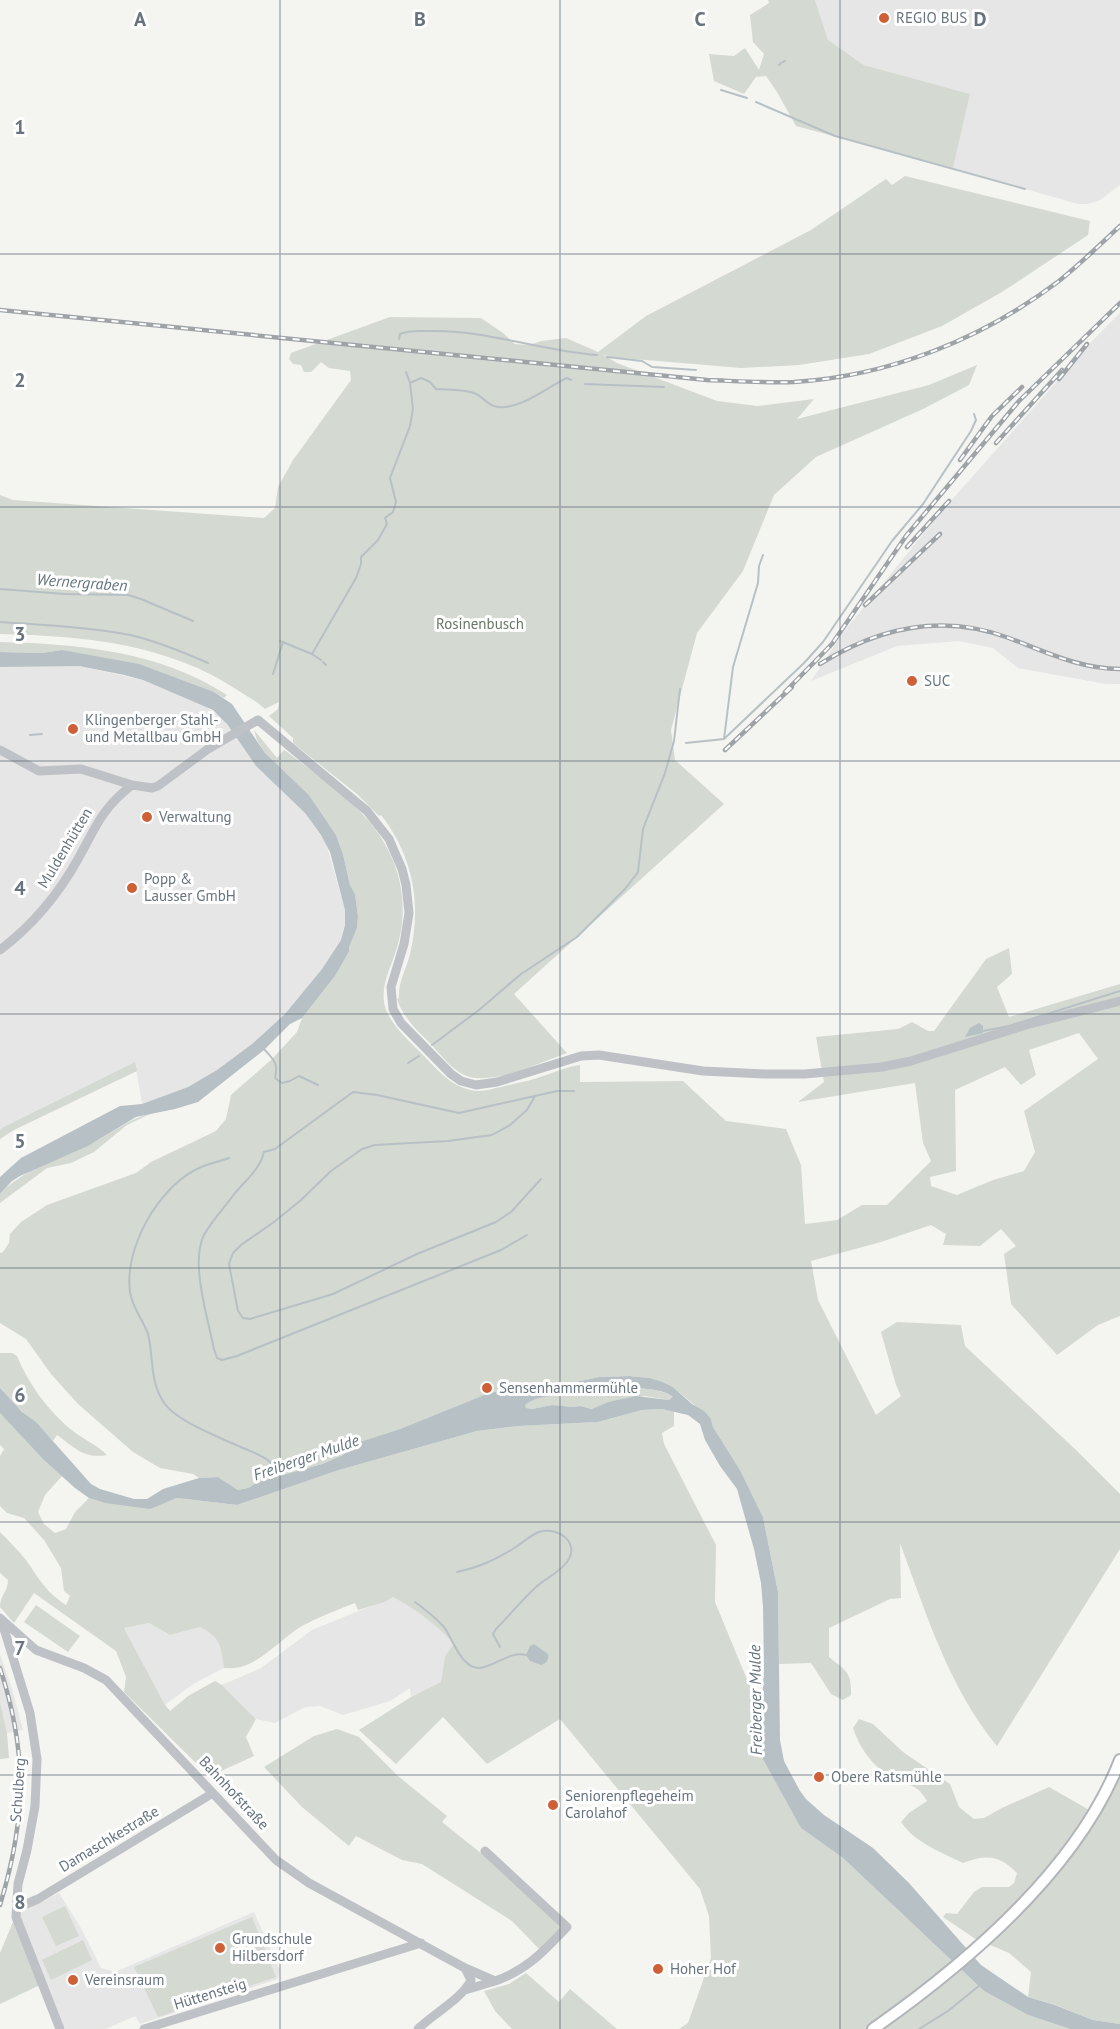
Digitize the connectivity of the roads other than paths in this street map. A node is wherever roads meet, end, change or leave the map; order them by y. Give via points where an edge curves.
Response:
1 (0, 750) edge
2 (132, 786) junction
3 (0, 950) edge
4 (1120, 1000) edge
5 (0, 1619) edge
6 (1120, 1760) edge
7 (213, 1793) junction
8 (485, 1851) dead end
9 (17, 1908) junction
10 (421, 1942) junction
11 (465, 1968) junction
12 (495, 1981) junction
13 (464, 1991) junction
14 (60, 2029) edge
15 (144, 2029) edge
16 (418, 2029) edge
17 (873, 2029) edge

1 - 2 street via 39,771 81,769
2 - 3 street, Muldenhütten via 101,815 79,858 40,915
2 - 4 street via 158,786 208,748 258,720 367,811 389,839 406,885 409,913 391,987 393,1009 401,1023 450,1074 476,1085 581,1056 599,1055 703,1071 765,1074 882,1067
5 - 7 street, Bahnhofstraße via 36,1650 106,1680
5 - 9 street, Schulberg via 30,1713 37,1759 35,1806 18,1884
6 - 17 main road via 1089,1820 1015,1911 922,1994
7 - 9 street, Damaschkestraße
7 - 10 street, Bahnhofstraße via 276,1860 309,1883
8 - 12 street via 567,1927 528,1965
9 - 14 street, Schulberg via 16,1917
10 - 11 street, Bahnhofstraße
10 - 15 street, Hüttensteig
11 - 12 street, Bahnhofstraße
11 - 13 street via 471,1980
12 - 13 street
13 - 16 street

